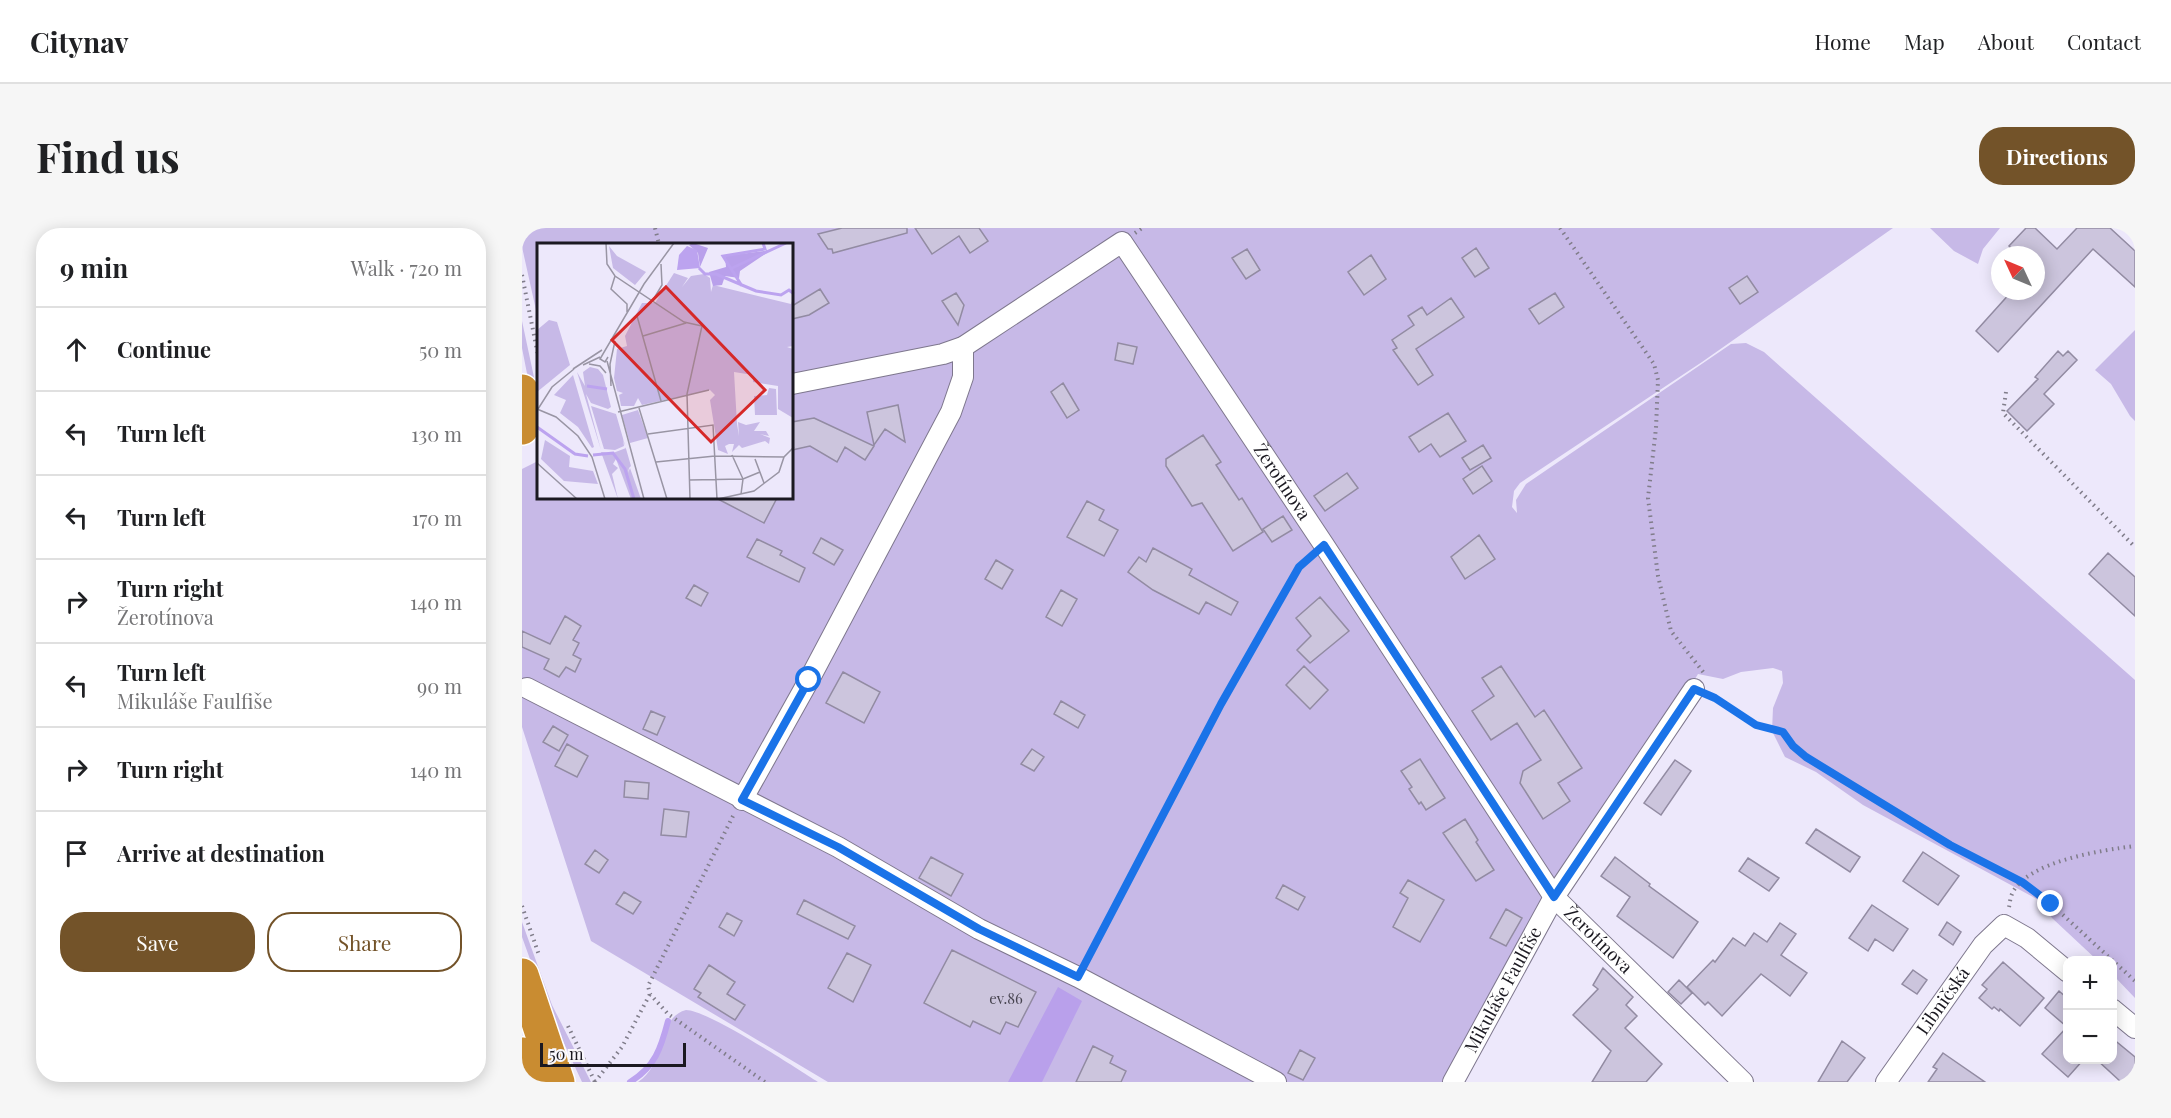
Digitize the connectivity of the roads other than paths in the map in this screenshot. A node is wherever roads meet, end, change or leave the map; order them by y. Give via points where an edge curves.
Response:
1 (963, 347) junction
2 (794, 384) edge
3 (522, 391) edge
4 (522, 428) edge
5 (522, 432) edge
6 (537, 438) edge
7 (1705, 687) road end
8 (527, 688) dead end
9 (742, 800) junction
10 (1554, 897) junction
11 (2063, 969) edge
12 (525, 986) edge
13 (2117, 1014) edge
14 (2135, 1028) edge
15 (522, 1054) edge
16 (530, 1082) edge
17 (558, 1082) edge
18 (572, 1082) edge
19 (1276, 1082) edge
20 (1453, 1082) edge
21 (1743, 1082) edge
22 (1886, 1082) edge

1 - 2 street, Žerotínova
1 - 9 street via 963,377 951,412
1 - 10 street, Žerotínova via 1122,242
3 - 4 highway
5 - 6 street
7 - 10 street, Mikuláše Faulfiše
8 - 9 street
9 - 19 street via 838,847 979,929
10 - 20 street, Mikuláše Faulfiše
10 - 21 street, Žerotínova
11 - 22 street, Libničská via 2027,938 2004,925 1983,945
12 - 17 highway
12 - 18 highway
13 - 14 street
15 - 16 highway

